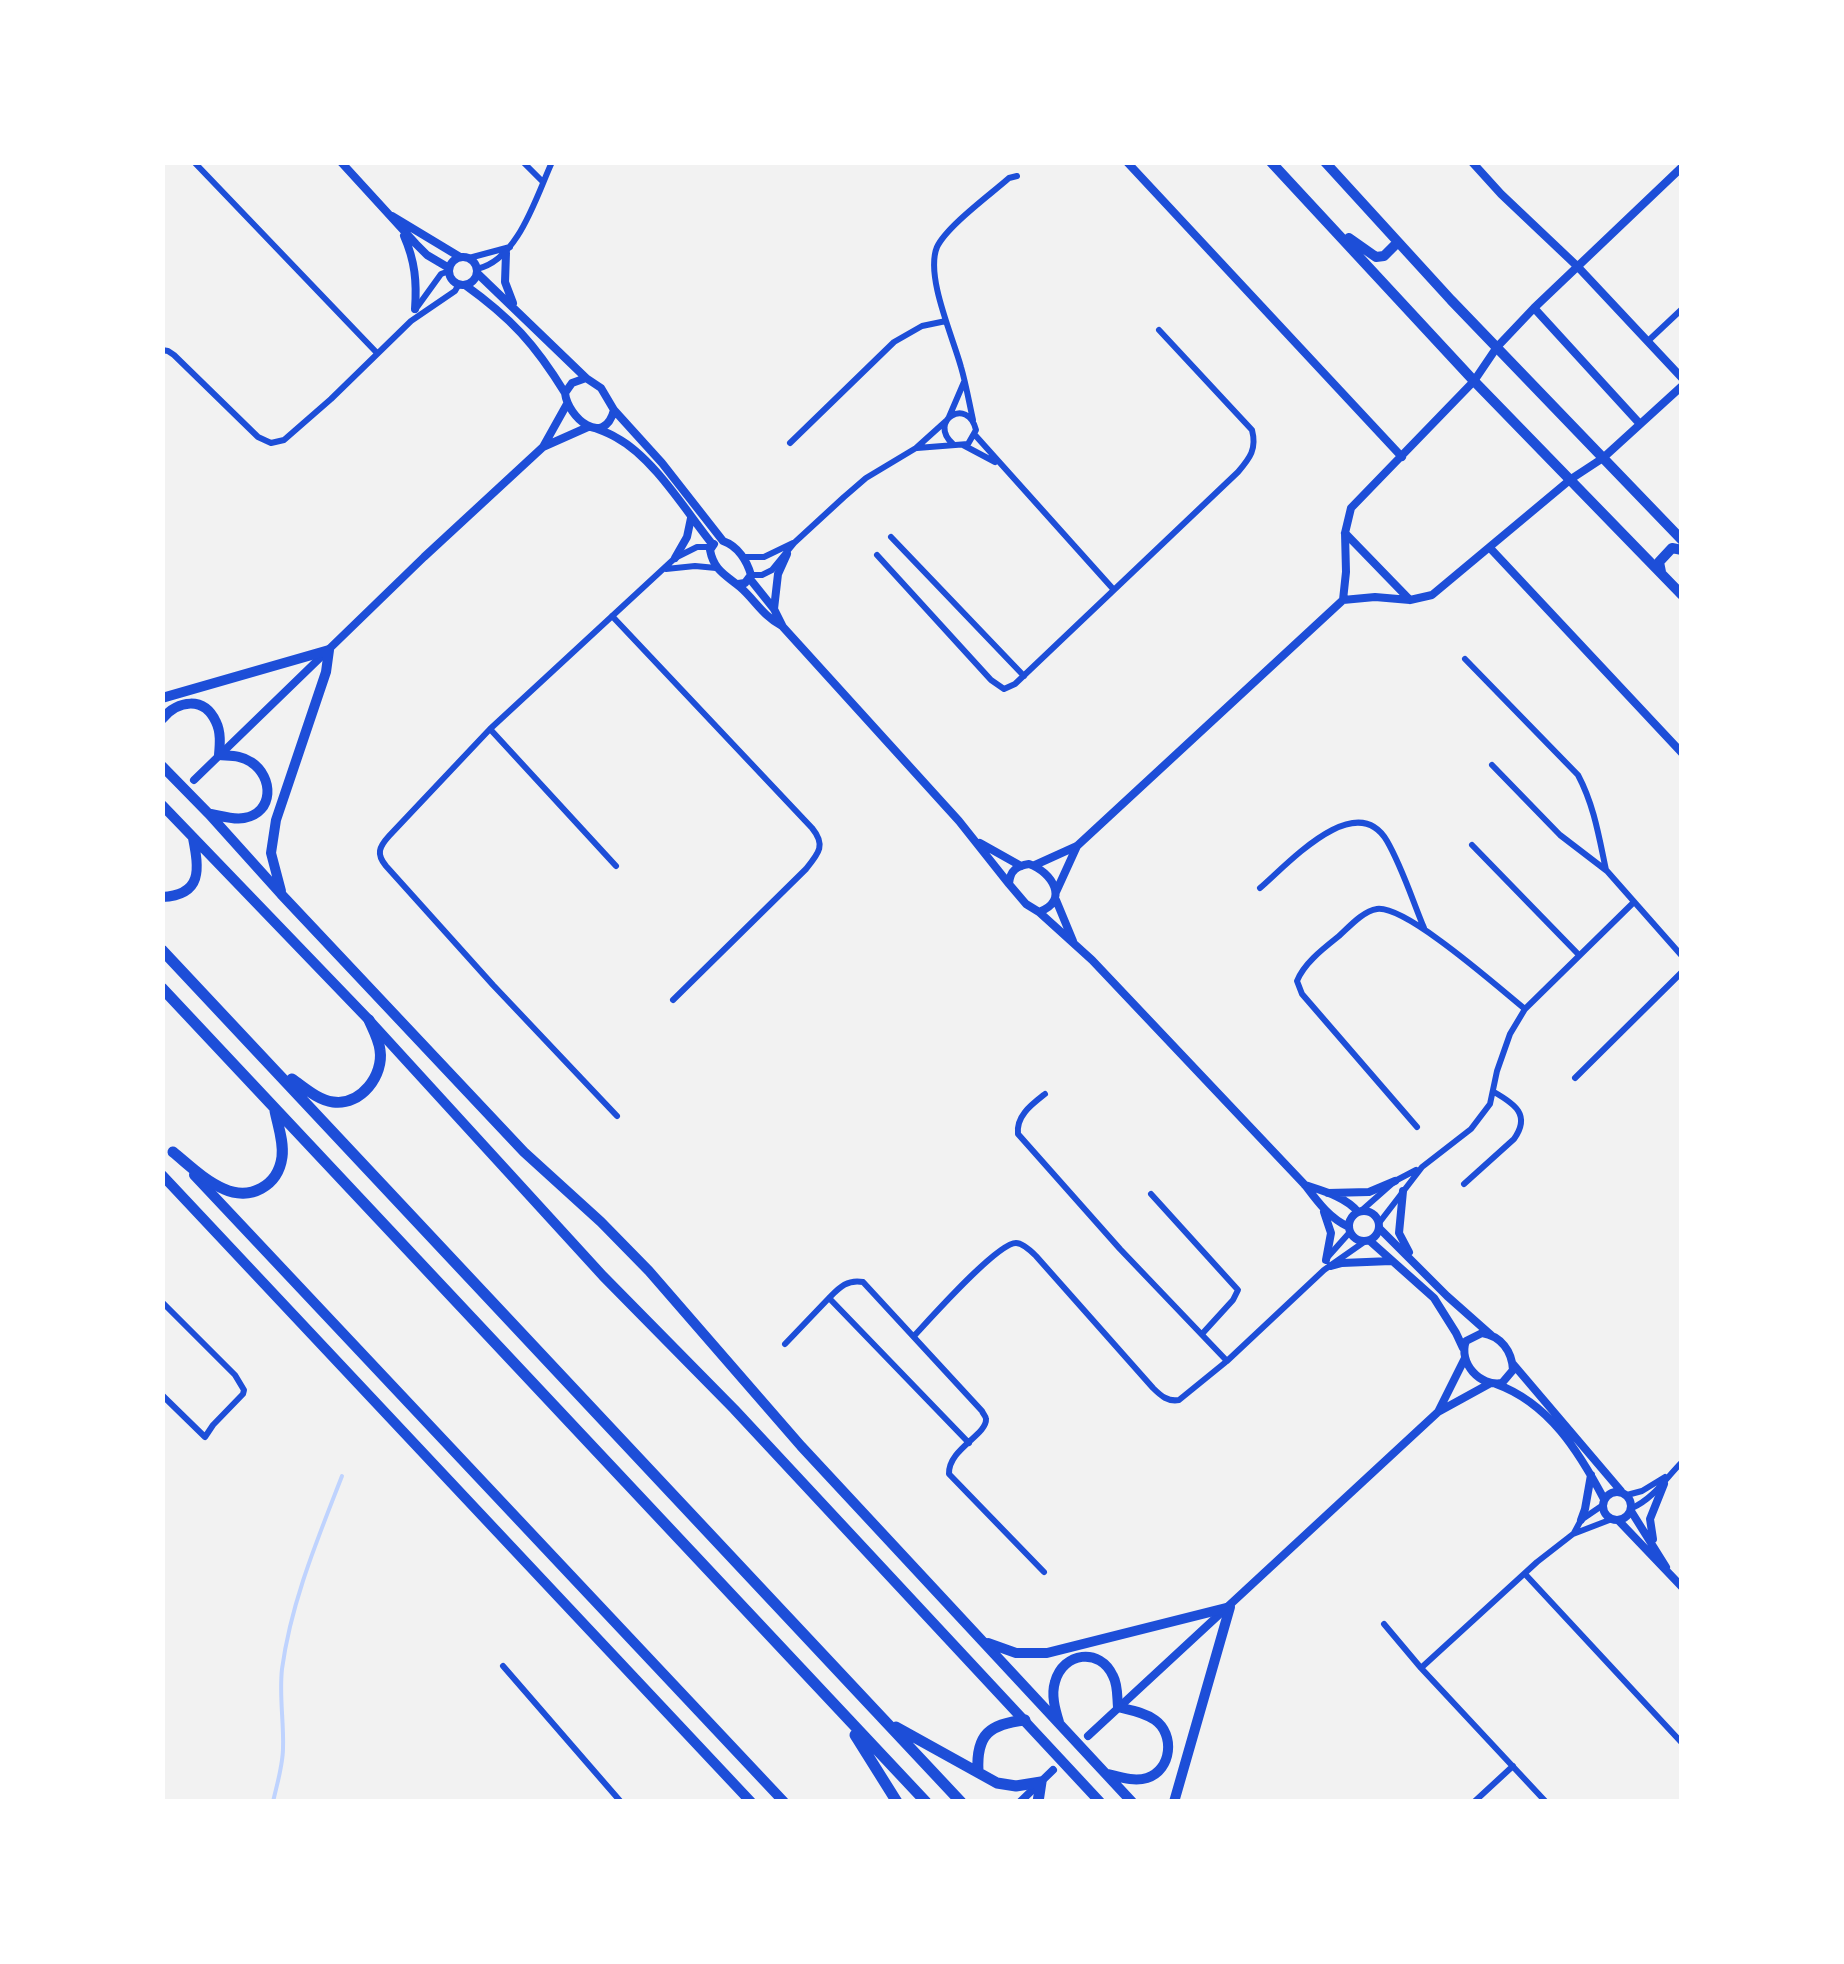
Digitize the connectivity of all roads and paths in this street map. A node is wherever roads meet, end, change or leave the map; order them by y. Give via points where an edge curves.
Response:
1 (194, 162) edge
2 (342, 162) edge
3 (523, 162) edge
4 (552, 162) edge
5 (1126, 162) edge
6 (1271, 162) edge
7 (1324, 162) edge
8 (1472, 162) edge
9 (1682, 167) edge
10 (1017, 176) dead end
11 (543, 182) junction
12 (388, 214) junction
13 (1331, 226) junction
14 (400, 228) junction
15 (1398, 242) junction
16 (508, 250) junction
17 (465, 258) junction
18 (1578, 267) junction
19 (450, 270) junction
20 (477, 271) junction
21 (462, 285) junction
22 (514, 308) junction
23 (1534, 308) junction
24 (415, 309) junction
25 (1682, 309) edge
26 (411, 321) junction
27 (946, 321) junction
28 (1160, 330) dead end
29 (1648, 341) junction
30 (1497, 348) junction
31 (162, 350) edge
32 (378, 353) junction
33 (586, 378) junction
34 (1682, 378) edge
35 (1474, 380) junction
36 (964, 381) junction
37 (1682, 386) edge
38 (565, 392) junction
39 (567, 404) junction
40 (614, 410) junction
41 (948, 419) junction
42 (973, 420) junction
43 (1640, 424) junction
44 (592, 427) junction
45 (975, 435) junction
46 (790, 443) dead end
47 (952, 444) junction
48 (963, 446) junction
49 (543, 448) junction
50 (916, 448) junction
51 (1402, 458) junction
52 (1603, 458) junction
53 (1000, 465) junction
54 (1571, 479) junction
55 (691, 518) junction
56 (1345, 533) junction
57 (892, 536) dead end
58 (1682, 540) edge
59 (723, 541) junction
60 (794, 543) junction
61 (712, 546) junction
62 (1490, 548) junction
63 (1682, 550) edge
64 (786, 554) junction
65 (877, 555) dead end
66 (743, 557) junction
67 (675, 558) junction
68 (716, 568) junction
69 (665, 569) junction
70 (1661, 573) junction
71 (751, 577) junction
72 (738, 584) junction
73 (1114, 590) junction
74 (1682, 594) edge
75 (1343, 600) junction
76 (1410, 600) junction
77 (774, 609) junction
78 (612, 616) junction
79 (784, 627) junction
80 (329, 650) junction
81 (1465, 659) dead end
82 (1024, 676) junction
83 (162, 698) edge
84 (162, 719) edge
85 (490, 729) junction
86 (1682, 752) edge
87 (219, 755) junction
88 (162, 766) edge
89 (1492, 766) dead end
90 (194, 780) dead end
91 (162, 805) edge
92 (210, 814) junction
93 (193, 837) junction
94 (976, 841) junction
95 (1472, 845) dead end
96 (1077, 846) junction
97 (1035, 865) junction
98 (616, 866) dead end
99 (1021, 866) junction
100 (1606, 871) junction
101 (1009, 884) junction
102 (1260, 888) dead end
103 (282, 894) junction
104 (1056, 896) junction
105 (162, 897) edge
106 (1634, 902) junction
107 (1039, 912) junction
108 (1424, 929) junction
109 (1075, 946) junction
110 (162, 950) edge
111 (1579, 955) junction
112 (1682, 956) edge
113 (1682, 972) edge
114 (162, 988) edge
115 (673, 1000) dead end
116 (1525, 1009) junction
117 (368, 1020) junction
118 (268, 1062) junction
119 (1574, 1078) dead end
120 (1494, 1092) junction
121 (1045, 1094) dead end
122 (274, 1107) junction
123 (618, 1116) dead end
124 (1417, 1128) dead end
125 (162, 1141) edge
126 (173, 1152) junction
127 (1422, 1167) junction
128 (162, 1175) edge
129 (1395, 1181) junction
130 (1464, 1184) dead end
131 (1305, 1185) junction
132 (1403, 1191) junction
133 (1328, 1193) junction
134 (1151, 1194) dead end
135 (1319, 1204) junction
136 (1360, 1212) junction
137 (1379, 1225) junction
138 (1349, 1230) junction
139 (1367, 1241) junction
140 (1390, 1261) junction
141 (1416, 1264) junction
142 (1327, 1266) junction
143 (829, 1298) junction
144 (162, 1302) edge
145 (1202, 1334) junction
146 (1490, 1334) junction
147 (914, 1336) junction
148 (784, 1344) dead end
149 (1464, 1353) junction
150 (1227, 1361) junction
151 (1513, 1364) junction
152 (1493, 1384) junction
153 (162, 1395) edge
154 (1438, 1412) junction
155 (969, 1443) junction
156 (1682, 1462) edge
157 (1670, 1474) junction
158 (1591, 1475) junction
159 (1664, 1484) junction
160 (1624, 1493) junction
161 (1603, 1502) junction
162 (1631, 1510) junction
163 (1580, 1520) junction
164 (1615, 1520) junction
165 (1573, 1534) junction
166 (1655, 1548) junction
167 (1668, 1571) junction
168 (1044, 1572) dead end
169 (1525, 1574) junction
170 (1682, 1586) edge
171 (1230, 1607) junction
172 (1384, 1624) dead end
173 (980, 1640) junction
174 (503, 1666) dead end
175 (1420, 1668) junction
176 (832, 1702) junction
177 (1118, 1707) junction
178 (884, 1720) junction
179 (1025, 1720) junction
180 (1059, 1722) junction
181 (1088, 1736) dead end
182 (1682, 1743) edge
183 (1513, 1766) junction
184 (1054, 1770) dead end
185 (978, 1771) junction
186 (1106, 1774) junction
187 (1041, 1782) junction
188 (621, 1802) edge
189 (750, 1802) edge
190 (784, 1802) edge
191 (897, 1802) edge
192 (926, 1802) edge
193 (962, 1802) edge
194 (1020, 1802) edge
195 (1038, 1802) edge
196 (1100, 1802) edge
197 (1132, 1802) edge
198 (1174, 1802) edge
199 (1474, 1802) edge
200 (1546, 1802) edge

1 - 32 street
2 - 12 street
3 - 11 street
4 - 11 street
5 - 51 street
6 - 13 main road
7 - 15 main road
8 - 18 street
9 - 18 street
10 - 27 street via 937,248
11 - 16 street
12 - 14 street
12 - 17 street
13 - 15 main road via 1376,257
13 - 35 main road
14 - 19 street
14 - 24 street via 414,262
15 - 30 main road
16 - 17 street
16 - 20 street
16 - 22 street via 505,282
17 - 19 street
17 - 20 street
18 - 23 street
18 - 29 street
19 - 21 street
19 - 24 street
20 - 21 street
20 - 22 street
21 - 26 street
21 - 38 street via 525,335
22 - 33 street
23 - 30 street
23 - 43 street
24 - 26 street
25 - 29 street
26 - 32 street
27 - 36 street
27 - 46 street via 894,342
28 - 73 street via 1252,430 1255,443 1238,472
29 - 34 street
30 - 35 street
30 - 52 main road
31 - 32 street via 271,444 293,433
33 - 38 street
33 - 40 street
35 - 51 street
35 - 54 main road
36 - 41 street
36 - 42 street
37 - 43 street
38 - 39 street
39 - 44 street
39 - 49 street
40 - 44 street via 602,427
40 - 59 street
41 - 42 street via 959,413
41 - 47 street via 945,437
41 - 50 street
42 - 45 street
43 - 52 street
44 - 49 street
44 - 55 street via 632,448
45 - 48 street
45 - 53 street
47 - 48 street
47 - 50 street
48 - 53 street
49 - 80 street
50 - 60 street via 866,478
51 - 56 street via 1351,508
52 - 54 street
52 - 58 main road
53 - 73 street
54 - 62 street
54 - 70 main road
55 - 61 street
55 - 67 street
56 - 75 street
56 - 76 street
57 - 82 street
59 - 61 street
59 - 66 street
60 - 64 street
60 - 66 street via 756,559
61 - 67 street
61 - 68 street
62 - 76 street via 1432,594
62 - 86 street
63 - 70 main road via 1672,548 1664,556
64 - 71 street via 767,573
64 - 77 street
65 - 82 street via 996,685 1004,689
66 - 71 street
67 - 69 street
68 - 69 street
68 - 72 street
69 - 78 street
70 - 74 main road
71 - 72 street
71 - 77 street
72 - 79 street
73 - 82 street
75 - 76 street
75 - 96 street
77 - 79 street
78 - 85 street
78 - 115 street via 821,842 806,868
79 - 94 street
80 - 83 main road
80 - 87 street
80 - 103 main road via 276,820 271,853
81 - 100 street via 1578,775
84 - 87 main road via 179,704 203,707 218,726
85 - 98 street
85 - 123 street via 388,836 379,854
87 - 90 street
87 - 92 main road via 254,763 268,793 251,817
88 - 92 main road
89 - 100 street
91 - 93 main road
92 - 103 main road
93 - 105 main road via 193,884
93 - 117 main road
94 - 99 street
94 - 101 street
95 - 111 street
96 - 97 street
96 - 104 street
97 - 99 street
97 - 104 street
99 - 101 street
100 - 106 street
101 - 107 street
102 - 108 street via 1332,829 1368,822 1386,838
103 - 173 main road via 524,1152 649,1272
104 - 107 street
104 - 109 street
106 - 111 street
106 - 112 street
107 - 109 street
108 - 116 street
108 - 124 street via 1393,911 1371,910 1328,944 1297,981
109 - 131 street
110 - 118 highway
111 - 116 street
113 - 119 street
114 - 122 highway
116 - 120 street via 1510,1034
117 - 118 highway via 381,1065 358,1096 329,1102
117 - 179 main road
118 - 178 highway
120 - 127 street via 1471,1129
120 - 130 street via 1517,1109 1520,1131
121 - 145 street via 1018,1121 1018,1134
122 - 126 highway via 283,1156 264,1188 224,1190
122 - 176 highway
125 - 126 main road
126 - 190 main road
127 - 129 street
127 - 132 street
128 - 189 main road
129 - 133 street via 1369,1192
129 - 136 street
131 - 133 street
131 - 135 street
132 - 137 street
132 - 141 street via 1400,1233
133 - 136 street
134 - 145 street via 1238,1290
135 - 138 street
135 - 142 street via 1332,1233
136 - 137 street via 1370,1212
136 - 138 street
137 - 139 street
137 - 141 street
138 - 139 street
138 - 142 street
139 - 140 street
139 - 142 street
140 - 142 street
140 - 149 street via 1434,1298
141 - 146 street
142 - 150 street
143 - 147 street via 847,1282 862,1282
143 - 148 street
143 - 155 street
144 - 153 street via 244,1390 206,1437
145 - 150 street
146 - 149 street via 1472,1336
146 - 151 street
147 - 150 street via 978,1270 1016,1243 1036,1256 1162,1397 1179,1400
147 - 155 street via 986,1418
149 - 152 street via 1474,1372
149 - 154 street
151 - 152 street via 1510,1377
151 - 160 street
152 - 154 street
152 - 158 street via 1513,1390 1550,1419
154 - 171 street
155 - 168 street via 951,1460 949,1474
156 - 157 street
157 - 159 street
157 - 160 street via 1642,1491
158 - 161 street
158 - 163 street
159 - 162 street
159 - 166 street via 1650,1518
160 - 161 street via 1614,1491
160 - 162 street
161 - 163 street
161 - 164 street
162 - 164 street
162 - 166 street
163 - 165 street
164 - 165 street
164 - 167 street
165 - 169 street
166 - 167 street
167 - 170 street
169 - 175 street
169 - 182 street
171 - 173 main road via 1047,1653
171 - 177 street
171 - 198 main road
172 - 175 street
173 - 180 main road
174 - 188 street
175 - 183 street
176 - 191 highway
176 - 192 highway
177 - 180 main road via 1106,1665 1081,1656 1055,1680
177 - 181 street
177 - 186 main road via 1160,1723 1168,1756 1147,1778
178 - 185 highway
178 - 193 highway
179 - 185 highway via 983,1736
179 - 196 main road
180 - 186 main road
183 - 199 street
183 - 200 street
184 - 187 street
185 - 187 highway via 1007,1786
186 - 197 main road
187 - 194 street
187 - 195 highway

